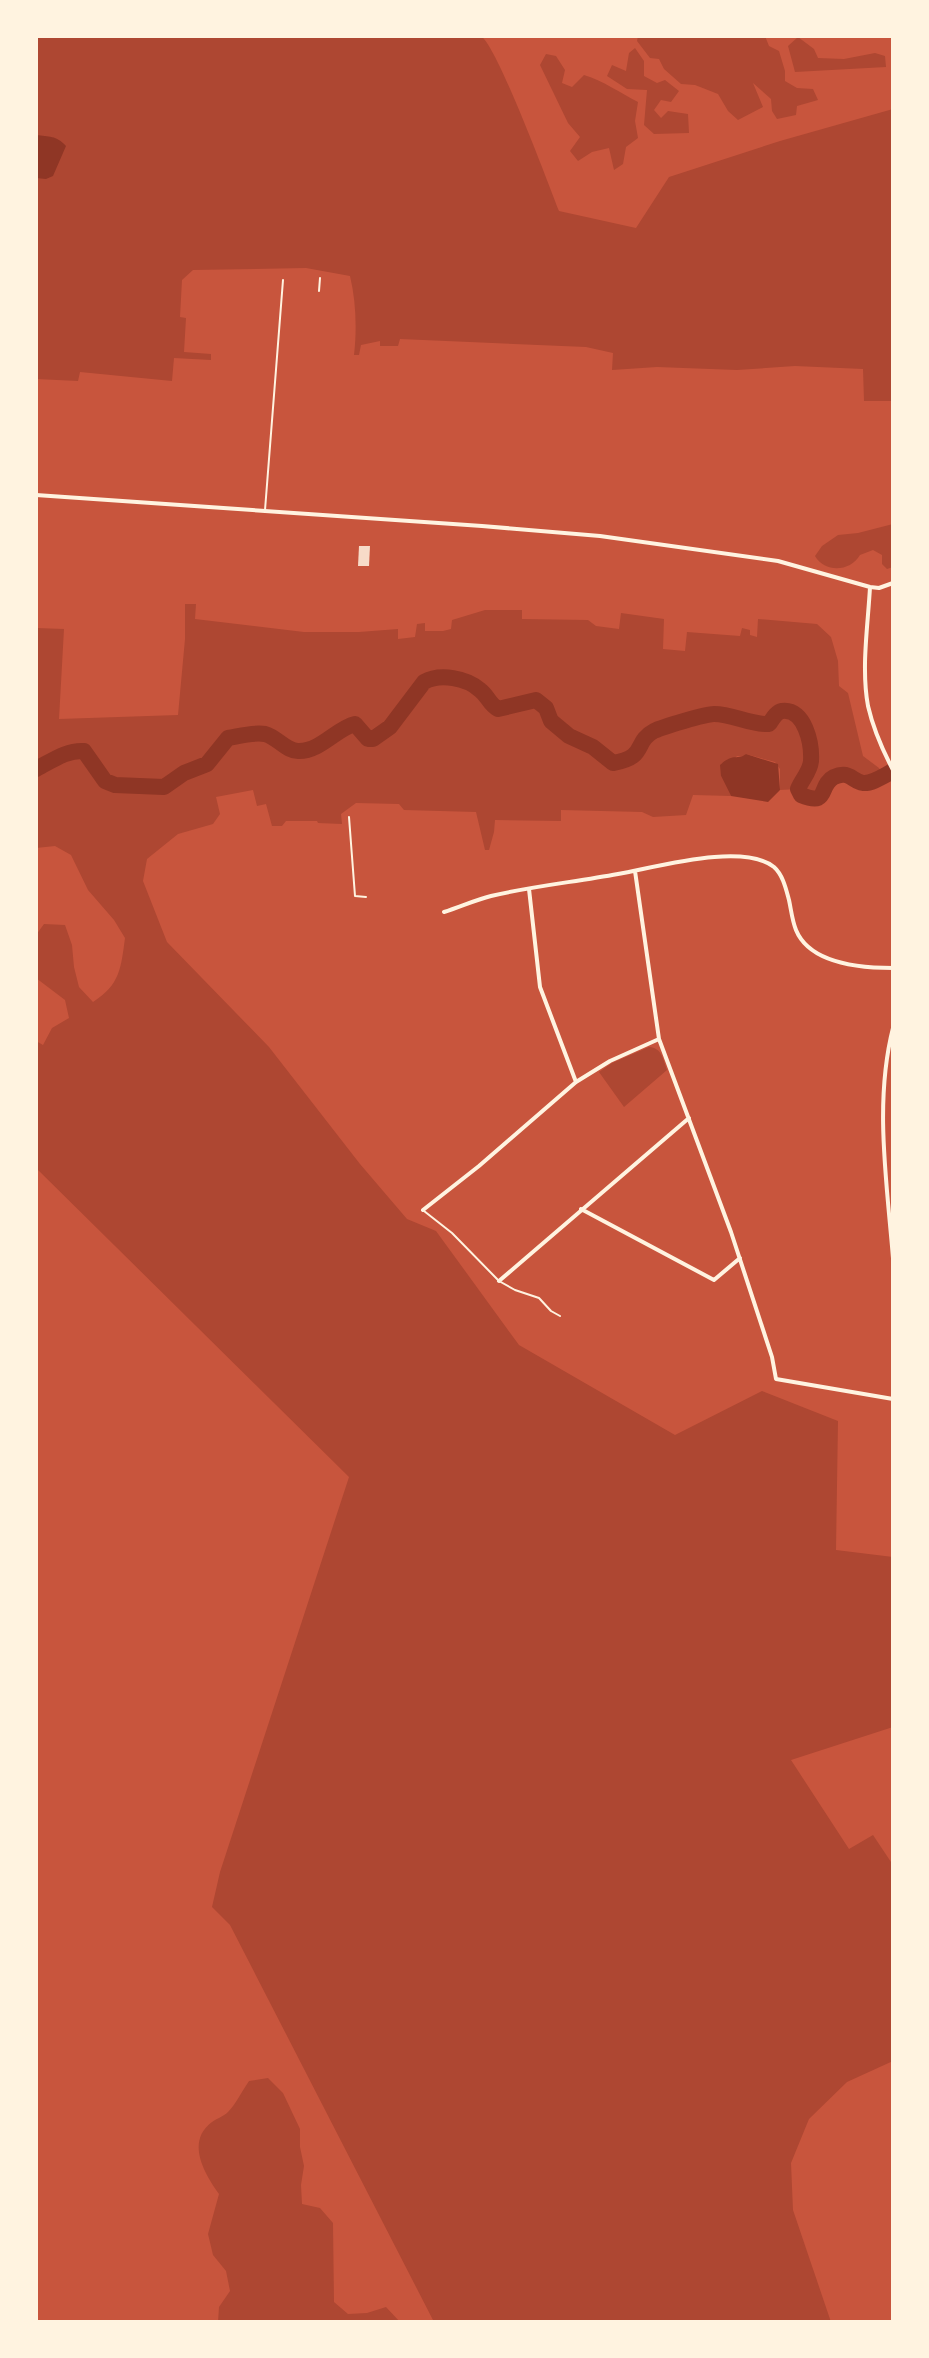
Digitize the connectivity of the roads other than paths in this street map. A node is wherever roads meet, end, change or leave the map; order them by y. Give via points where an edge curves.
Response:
1 (320, 278) dead end
2 (283, 280) dead end
3 (319, 291) dead end
4 (36, 495) edge
5 (265, 511) junction
6 (893, 583) edge
7 (870, 587) junction
8 (893, 770) edge
9 (349, 817) dead end
10 (635, 871) junction
11 (529, 889) junction
12 (366, 897) dead end
13 (444, 912) dead end
14 (893, 968) edge
15 (893, 1028) edge
16 (659, 1039) junction
17 (576, 1082) junction
18 (689, 1118) junction
19 (581, 1209) junction
20 (423, 1210) joint
21 (740, 1258) junction
22 (893, 1258) edge
23 (499, 1281) junction
24 (560, 1316) dead end
25 (893, 1399) edge

1 - 3 lane
2 - 5 lane
4 - 5 street
5 - 7 street via 604,537 778,561
6 - 7 street
7 - 8 street via 868,703
9 - 12 lane via 355,896
10 - 11 street
10 - 14 street via 726,857 765,862 780,875 796,931 815,952
10 - 16 street
11 - 13 street
11 - 17 street via 540,987
15 - 22 street via 884,1095
16 - 17 street
16 - 18 street
17 - 20 street
18 - 19 street
18 - 21 street
19 - 21 street via 714,1280
19 - 23 street
20 - 23 lane
21 - 25 street via 776,1379
23 - 24 lane via 539,1298

